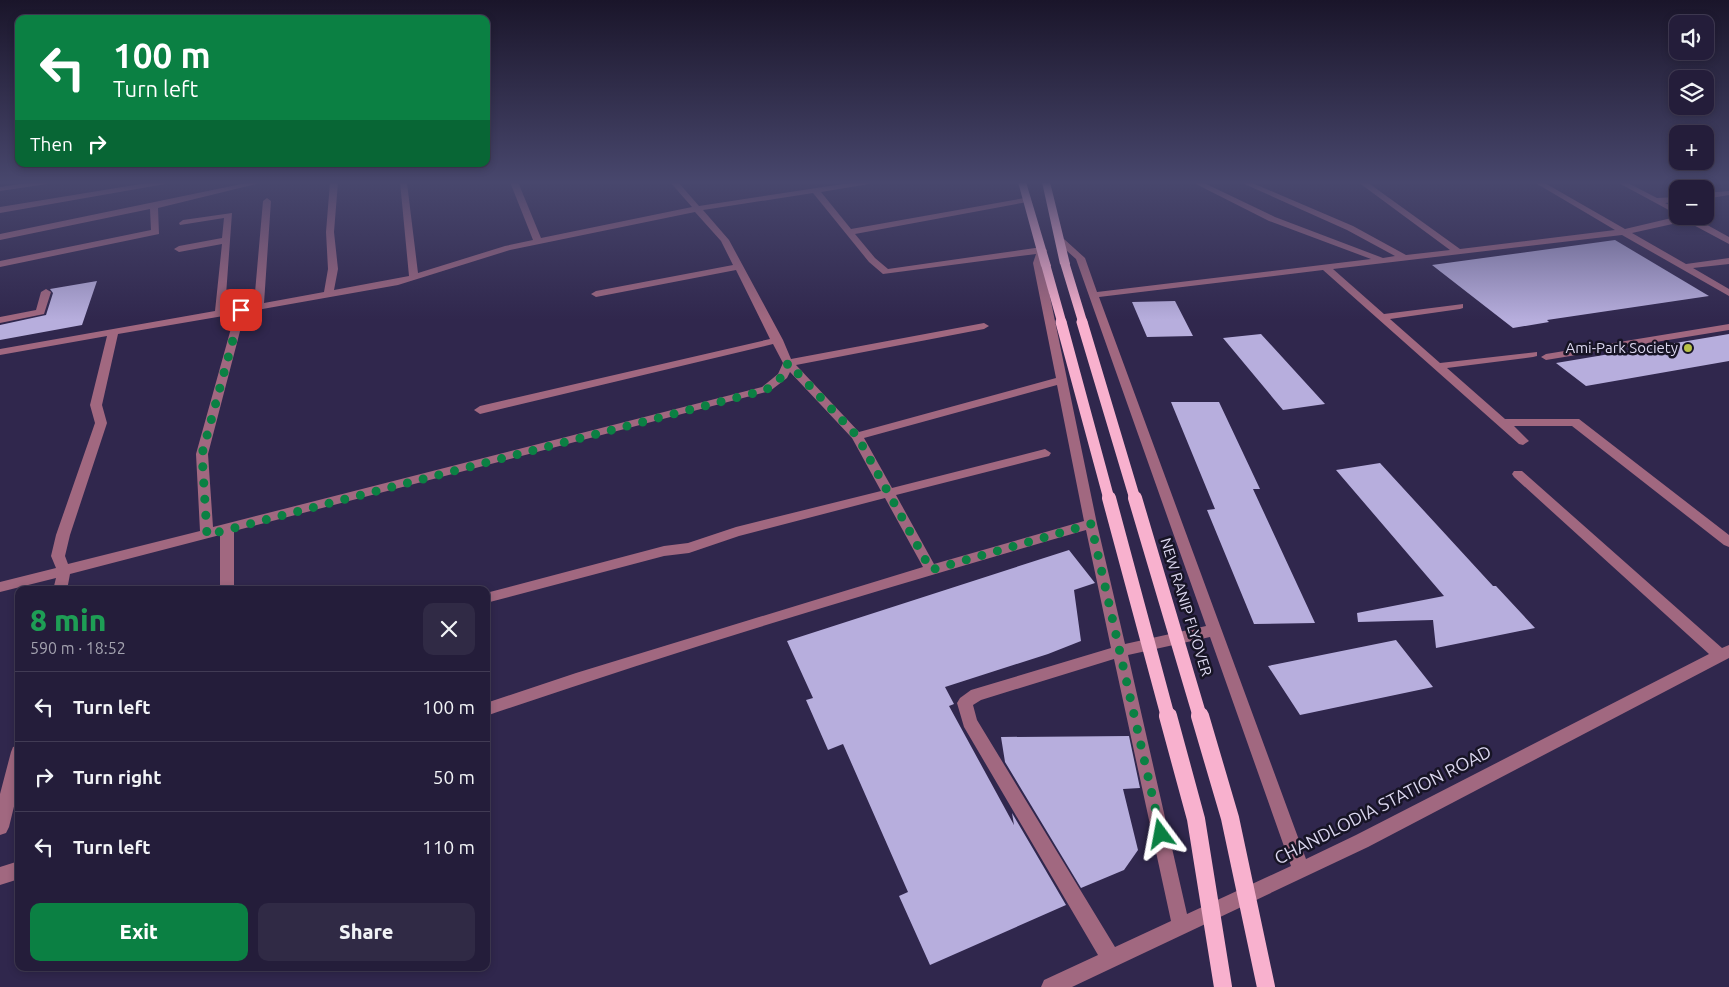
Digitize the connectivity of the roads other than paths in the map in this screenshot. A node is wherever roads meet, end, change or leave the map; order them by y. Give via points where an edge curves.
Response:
1 (44, 228) edge
2 (156, 228) edge
3 (228, 228) edge
4 (265, 228) edge
5 (330, 228) edge
6 (408, 228) edge
7 (533, 228) edge
8 (602, 228) edge
9 (716, 228) edge
10 (847, 228) edge
11 (871, 228) edge
12 (1036, 228) edge
13 (1059, 228) edge
14 (1294, 228) edge
15 (1350, 228) edge
16 (1426, 228) edge
17 (1616, 228) edge
18 (1640, 228) edge
19 (1706, 228) edge
20 (850, 232) junction
21 (1623, 232) junction
22 (0, 237) edge
23 (228, 240) junction
24 (1062, 240) junction
25 (538, 241) junction
26 (1729, 241) edge
27 (179, 250) dead end
28 (1042, 250) junction
29 (1459, 252) junction
30 (1404, 258) junction
31 (1729, 260) edge
32 (1384, 261) junction
33 (0, 264) edge
34 (739, 267) junction
35 (1683, 267) junction
36 (1326, 268) junction
37 (414, 277) junction
38 (46, 292) dead end
39 (1729, 293) edge
40 (596, 294) dead end
41 (328, 295) junction
42 (1094, 295) junction
43 (1460, 306) dead end
44 (259, 307) junction
45 (241, 310) junction
46 (220, 314) junction
47 (1382, 317) junction
48 (0, 320) edge
49 (984, 326) dead end
50 (1729, 327) edge
51 (113, 332) junction
52 (778, 340) junction
53 (0, 352) edge
54 (1533, 354) dead end
55 (1546, 357) dead end
56 (788, 363) junction
57 (1438, 366) junction
58 (1062, 380) junction
59 (480, 410) dead end
60 (1504, 423) junction
61 (857, 436) junction
62 (1523, 440) dead end
63 (1045, 453) dead end
64 (1518, 474) dead end
65 (889, 493) junction
66 (1091, 524) junction
67 (227, 530) junction
68 (207, 535) junction
69 (1729, 542) edge
70 (931, 570) junction
71 (64, 572) junction
72 (0, 586) edge
73 (61, 586) edge
74 (227, 586) edge
75 (490, 597) edge
76 (1215, 630) junction
77 (1120, 651) junction
78 (1724, 653) edge
79 (490, 709) edge
80 (15, 768) edge
81 (0, 827) edge
82 (1301, 870) junction
83 (15, 871) edge
84 (0, 876) edge
85 (1181, 926) junction
86 (1111, 959) junction
87 (1051, 987) edge
88 (1223, 987) edge
89 (1266, 987) edge

1 - 22 street
2 - 33 street via 156,232
3 - 23 street
4 - 44 street
5 - 41 street via 333,269
6 - 37 street
7 - 25 street
8 - 25 street
9 - 34 street
10 - 20 street
11 - 20 street
12 - 28 main road
13 - 24 main road, NEW RANIP FLYOVER
14 - 32 street
15 - 30 street
16 - 29 street
17 - 21 street
18 - 21 street
19 - 26 street
20 - 28 street via 886,272
21 - 29 street
21 - 35 street
23 - 27 street
23 - 46 street
24 - 42 street via 1080,258
24 - 89 main road, NEW RANIP FLYOVER, bridge via 1065,264 1230,818
25 - 37 street
28 - 58 street via 1038,263
28 - 88 main road, bridge via 1196,820
29 - 30 street
30 - 32 street
31 - 35 street
32 - 36 street
34 - 40 street
34 - 52 street
35 - 39 street
36 - 42 street
36 - 47 street
37 - 41 street
38 - 48 street via 40,312
41 - 44 street
42 - 76 street
43 - 47 street
44 - 45 street
45 - 46 street
45 - 68 street via 202,454
46 - 51 street
47 - 57 street
49 - 56 street
50 - 55 street
51 - 53 street
51 - 71 street via 96,405 101,423 58,556
52 - 56 street
52 - 59 street
54 - 57 street
56 - 61 street
56 - 67 street via 783,376 766,390
57 - 60 street
58 - 61 street
58 - 66 street
60 - 62 street
60 - 69 street via 1575,422
61 - 65 street
63 - 65 street
64 - 78 street
65 - 70 street
65 - 75 street via 736,532 689,548 664,551
66 - 70 street
66 - 77 street
67 - 68 street
67 - 74 street
68 - 71 street
70 - 79 street
71 - 72 street
71 - 73 street
76 - 77 street
76 - 82 street
77 - 85 street
77 - 86 street via 976,695 965,703 970,722
78 - 82 street, CHANDLODIA STATION ROAD
80 - 81 street
82 - 85 street, CHANDLODIA STATION ROAD
83 - 84 street
85 - 86 street, CHANDLODIA STATION ROAD
86 - 87 street, CHANDLODIA STATION ROAD

